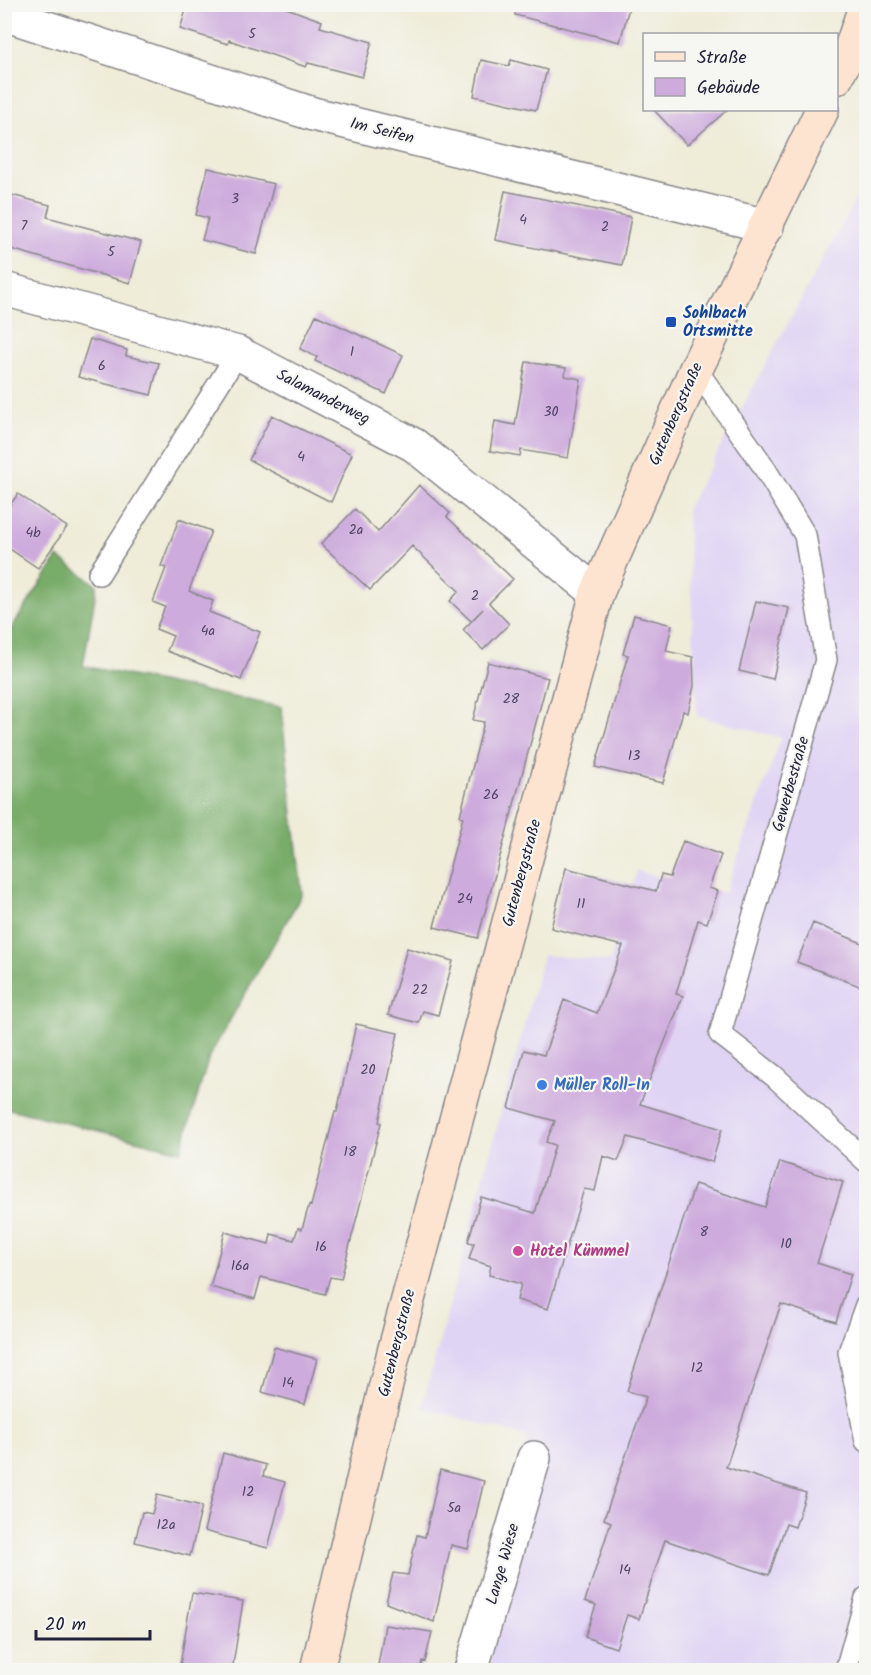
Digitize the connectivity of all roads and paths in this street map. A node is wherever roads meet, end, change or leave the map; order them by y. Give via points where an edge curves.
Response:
1 (866, 4) edge
2 (4, 14) edge
3 (859, 49) edge
4 (838, 77) edge
5 (822, 111) edge
6 (767, 226) junction
7 (4, 289) edge
8 (238, 353) junction
9 (696, 369) junction
10 (99, 574) dead end
11 (597, 593) junction
12 (867, 1161) edge
13 (867, 1305) edge
14 (867, 1441) edge
15 (534, 1458) dead end
16 (867, 1598) edge
17 (317, 1671) edge
18 (471, 1671) edge
19 (846, 1671) edge

1 - 3 street
2 - 6 street, Im Seifen via 313,114
3 - 4 street
5 - 6 street, Gutenbergstraße
6 - 9 street, Gutenbergstraße
7 - 8 street, Salamanderweg
8 - 10 lane
8 - 11 street, Salamanderweg via 414,445
9 - 11 street, Gutenbergstraße
9 - 12 lane, Gewerbestraße via 762,464 805,535 826,660 720,1034 774,1076
11 - 17 street, Gutenbergstraße via 394,1352
13 - 14 lane via 849,1352
15 - 18 street, Lange Wiese
16 - 19 lane

